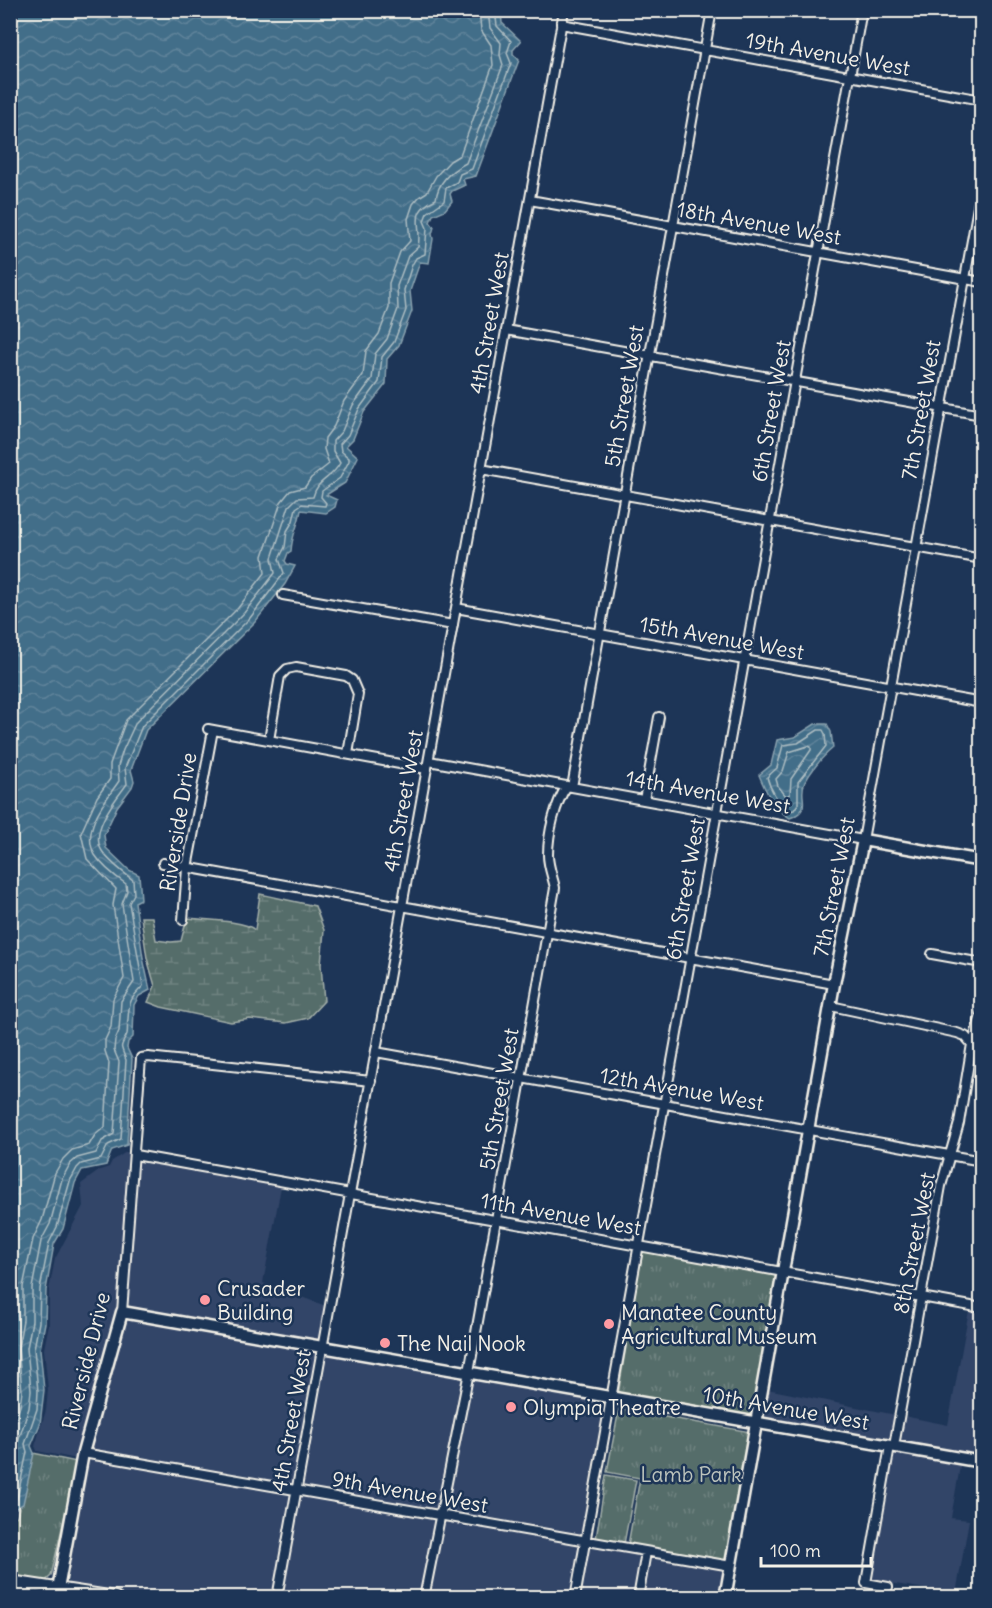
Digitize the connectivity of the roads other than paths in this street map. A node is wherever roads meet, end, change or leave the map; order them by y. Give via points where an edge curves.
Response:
1 (564, 10) edge
2 (712, 10) edge
3 (862, 10) edge
4 (561, 24) junction
5 (705, 50) junction
6 (850, 77) junction
7 (981, 100) edge
8 (981, 189) edge
9 (530, 200) junction
10 (673, 226) junction
11 (818, 252) junction
12 (965, 279) junction
13 (981, 282) edge
14 (506, 330) junction
15 (650, 356) junction
16 (795, 382) junction
17 (941, 408) junction
18 (981, 416) edge
19 (481, 469) junction
20 (625, 495) junction
21 (770, 521) junction
22 (916, 547) junction
23 (981, 559) edge
24 (284, 595) dead end
25 (456, 608) junction
26 (453, 625) junction
27 (600, 634) junction
28 (745, 660) junction
29 (891, 687) junction
30 (981, 703) edge
31 (659, 717) dead end
32 (210, 730) joint
33 (269, 740) junction
34 (348, 754) junction
35 (428, 765) junction
36 (570, 787) junction
37 (644, 800) junction
38 (717, 813) junction
39 (863, 840) junction
40 (981, 861) edge
41 (163, 863) dead end
42 (188, 868) junction
43 (402, 906) junction
44 (183, 920) dead end
45 (547, 933) junction
46 (932, 954) dead end
47 (691, 958) junction
48 (981, 963) edge
49 (834, 984) junction
50 (831, 1006) junction
51 (981, 1012) edge
52 (972, 1045) junction
53 (376, 1052) junction
54 (521, 1078) junction
55 (371, 1081) junction
56 (664, 1104) junction
57 (809, 1130) junction
58 (135, 1155) junction
59 (949, 1155) junction
60 (981, 1161) edge
61 (350, 1194) junction
62 (495, 1221) junction
63 (639, 1246) junction
64 (784, 1273) junction
65 (922, 1297) junction
66 (981, 1308) edge
67 (122, 1312) junction
68 (322, 1348) junction
69 (469, 1372) junction
70 (612, 1397) junction
71 (757, 1422) junction
72 (892, 1446) junction
73 (83, 1453) junction
74 (981, 1462) edge
75 (297, 1490) junction
76 (442, 1516) junction
77 (586, 1541) junction
78 (646, 1552) junction
79 (731, 1566) junction
80 (10, 1582) edge
81 (888, 1587) dead end
82 (10, 1589) edge
83 (58, 1589) junction
84 (10, 1594) edge
85 (33, 1598) edge
86 (71, 1598) edge
87 (81, 1598) edge
88 (115, 1598) edge
89 (278, 1598) edge
90 (424, 1598) edge
91 (575, 1598) edge
92 (638, 1598) edge
93 (725, 1598) edge

1 - 4 street, 4th Street West
2 - 5 street, 5th Street West
3 - 6 street, 6th Street West
4 - 5 street, 19th Avenue West
4 - 9 street, 4th Street West
5 - 6 street, 19th Avenue West
5 - 10 street, 5th Street West
6 - 7 street, 19th Avenue West
6 - 11 street, 6th Street West
8 - 12 street, 7th Street West
9 - 10 street, 18th Avenue West
9 - 14 street, 4th Street West
10 - 11 street, 18th Avenue West
10 - 15 street, 5th Street West
11 - 12 street, 18th Avenue West
11 - 16 street, 6th Street West
12 - 13 street, 18th Avenue West
12 - 17 street, 7th Street West
14 - 15 street
14 - 19 street, 4th Street West
15 - 16 street
15 - 20 street, 5th Street West
16 - 17 street
16 - 21 street, 6th Street West
17 - 18 street
17 - 22 street, 7th Street West
19 - 20 street
19 - 25 street, 4th Street West
20 - 21 street
20 - 27 street, 5th Street West
21 - 22 street
21 - 28 street, 6th Street West
22 - 23 street
22 - 29 street, 7th Street West
24 - 26 street
25 - 26 street, 4th Street West
25 - 27 street, 15th Avenue West
26 - 35 street, 4th Street West
27 - 28 street, 15th Avenue West
27 - 36 street, 5th Street West
28 - 29 street, 15th Avenue West
28 - 38 street, 6th Street West
29 - 30 street, 15th Avenue West
29 - 39 street, 7th Street West
31 - 37 street
32 - 33 street, 14th Avenue West
32 - 42 street, Riverside Drive
33 - 34 street, 14th Avenue West
33 - 34 street via 280,676 297,667 346,676 355,683 358,694
34 - 35 street, 14th Avenue West
35 - 36 street, 14th Avenue West
35 - 43 street, 4th Street West
36 - 37 street, 14th Avenue West
36 - 45 street, 5th Street West via 558,800 549,847 555,888
37 - 38 street, 14th Avenue West
38 - 39 street, 14th Avenue West
38 - 47 street, 6th Street West
39 - 40 street, 14th Avenue West
39 - 49 street, 7th Street West
41 - 42 street
42 - 43 street
42 - 44 street, Riverside Drive
43 - 45 street
43 - 53 street, 4th Street West
45 - 47 street
45 - 54 street, 5th Street West
46 - 48 street
47 - 49 street
47 - 56 street, 6th Street West
49 - 50 street, 7th Street West
50 - 52 street via 957,1033
50 - 57 street, 7th Street West
51 - 52 street, 8th Street West
52 - 59 street, 8th Street West
53 - 54 street, 12th Avenue West
53 - 55 street, 4th Street West
54 - 56 street, 12th Avenue West
54 - 62 street, 5th Street West
55 - 58 street, Riverside Drive via 141,1058
55 - 61 street, 4th Street West
56 - 57 street, 12th Avenue West
56 - 63 street, 6th Street West
57 - 59 street, 12th Avenue West
57 - 64 street, 7th Street West
58 - 61 street, 11th Avenue West
58 - 67 street, Riverside Drive
59 - 60 street, 12th Avenue West
59 - 65 street, 8th Street West
61 - 62 street, 11th Avenue West
61 - 68 street, 4th Street West
62 - 63 street, 11th Avenue West
62 - 69 street, 5th Street West
63 - 64 street, 11th Avenue West
63 - 70 street, 6th Street West
64 - 65 street, 11th Avenue West
64 - 71 street, 7th Street West
65 - 66 street, 11th Avenue West
65 - 72 street, 8th Street West
67 - 68 street, 10th Avenue West
67 - 73 street, Riverside Drive
68 - 69 street, 10th Avenue West
68 - 75 street, 4th Street West
69 - 70 street, 10th Avenue West
69 - 76 street, 5th Street West
70 - 71 street, 10th Avenue West
70 - 77 street, 6th Street West
71 - 72 street, 10th Avenue West
71 - 79 street, 7th Street West
72 - 74 street, 10th Avenue West
72 - 81 street, 8th Street West via 867,1583
73 - 75 street, 9th Avenue West
73 - 83 street, Riverside Drive
75 - 76 street, 9th Avenue West
75 - 89 street, 4th Street West
76 - 77 street, 9th Avenue West
76 - 90 street, 5th Street West
77 - 78 street, 9th Avenue West
77 - 91 street, 6th Street West
78 - 79 street, 9th Avenue West
78 - 92 street
79 - 93 street, 7th Street West
80 - 83 main road
82 - 83 main road via 45,1594
83 - 88 main road
84 - 85 main road
86 - 87 main road

